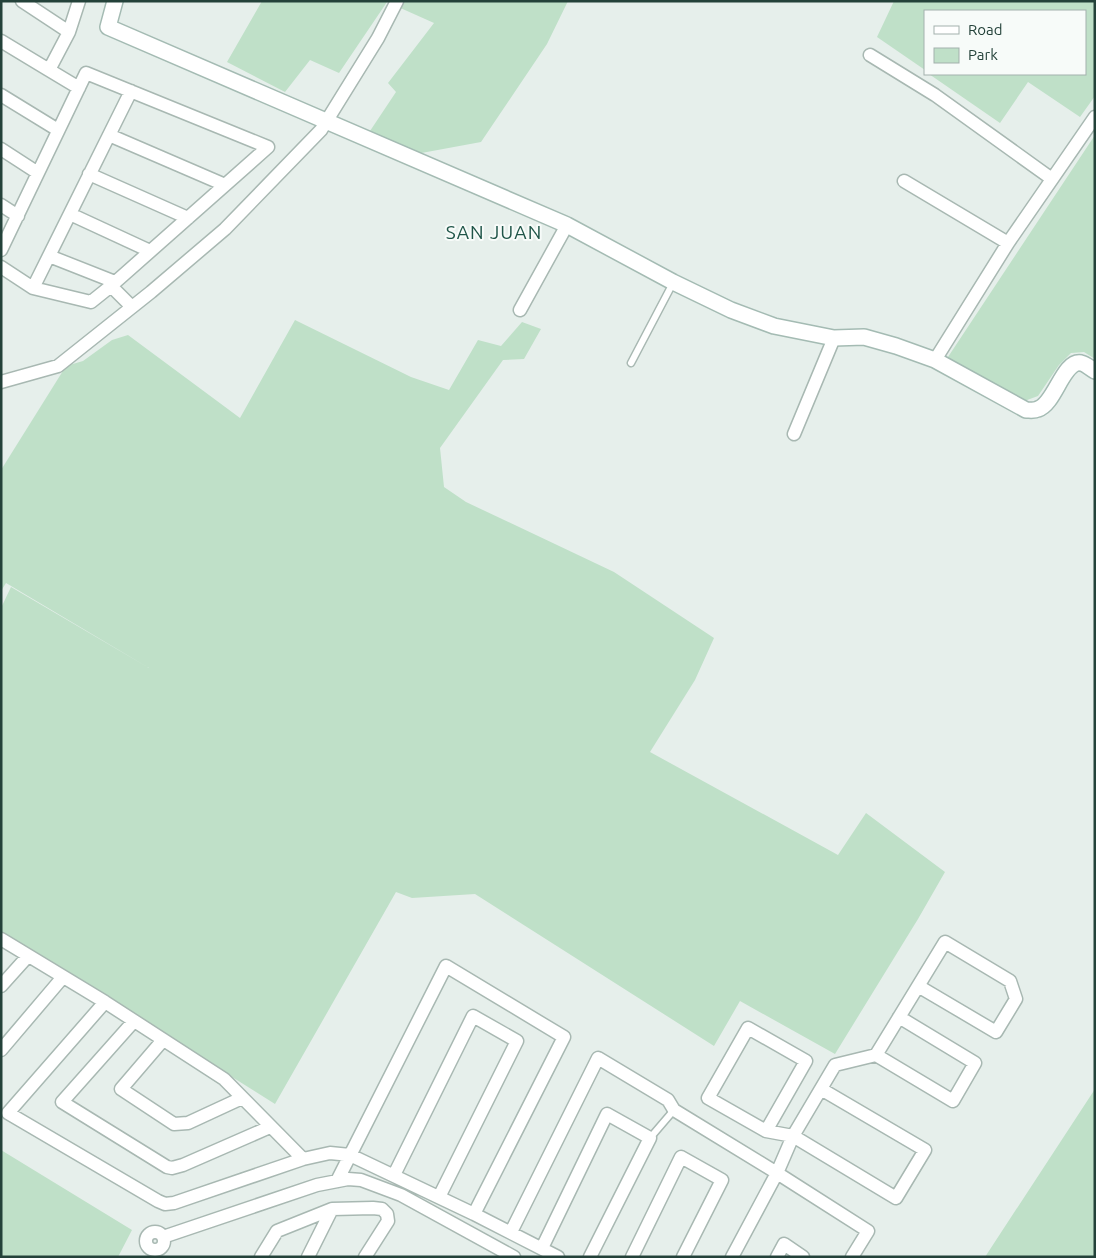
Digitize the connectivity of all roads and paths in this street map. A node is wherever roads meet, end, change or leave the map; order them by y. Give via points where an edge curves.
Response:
1 (22, 1) edge
2 (79, 1) edge
3 (115, 1) edge
4 (397, 1) edge
5 (69, 32) junction
6 (1, 41) edge
7 (870, 55) dead end
8 (49, 70) junction
9 (79, 88) junction
10 (131, 91) junction
11 (1, 94) edge
12 (1095, 117) edge
13 (327, 121) junction
14 (58, 130) junction
15 (109, 135) junction
16 (1, 150) edge
17 (38, 173) junction
18 (89, 174) junction
19 (1052, 179) junction
20 (904, 182) dead end
21 (224, 185) junction
22 (1, 205) edge
23 (70, 214) junction
24 (18, 216) junction
25 (188, 218) junction
26 (567, 225) junction
27 (1008, 243) junction
28 (1, 250) edge
29 (150, 251) junction
30 (49, 256) junction
31 (4, 273) edge
32 (673, 282) junction
33 (113, 284) junction
34 (33, 288) junction
35 (132, 307) junction
36 (520, 310) dead end
37 (834, 338) junction
38 (935, 360) junction
39 (631, 363) dead end
40 (1095, 371) edge
41 (1, 382) edge
42 (794, 434) dead end
43 (1, 939) edge
44 (28, 956) junction
45 (63, 977) junction
46 (1, 986) edge
47 (918, 986) junction
48 (105, 1002) junction
49 (899, 1017) junction
50 (134, 1021) junction
51 (163, 1040) junction
52 (1, 1050) edge
53 (876, 1055) junction
54 (821, 1089) junction
55 (242, 1098) junction
56 (674, 1110) junction
57 (270, 1127) junction
58 (766, 1131) junction
59 (793, 1136) junction
60 (650, 1138) junction
61 (350, 1155) junction
62 (303, 1159) junction
63 (777, 1172) junction
64 (394, 1176) junction
65 (337, 1181) junction
66 (439, 1197) junction
67 (332, 1209) junction
68 (474, 1214) junction
69 (511, 1232) junction
70 (542, 1248) junction
71 (146, 1252) edge
72 (261, 1257) edge
73 (308, 1257) edge
74 (365, 1257) edge
75 (514, 1257) edge
76 (558, 1257) edge
77 (590, 1257) edge
78 (632, 1257) edge
79 (683, 1257) edge
80 (732, 1257) edge
81 (777, 1257) edge
82 (803, 1257) edge
83 (852, 1257) edge

1 - 5 street
2 - 5 street
3 - 13 street via 108,27
4 - 13 street
5 - 8 street
6 - 8 street
7 - 19 street via 935,95
8 - 9 street
9 - 10 street via 86,73
9 - 14 street
10 - 15 street
10 - 21 street via 268,147
11 - 14 street
12 - 19 street
13 - 26 street
13 - 35 street via 225,229
14 - 17 street
15 - 18 street
15 - 21 street
16 - 17 street
17 - 24 street
18 - 23 street
18 - 25 street
19 - 27 street
20 - 27 street
21 - 25 street
22 - 24 street
23 - 29 street
23 - 30 street
24 - 28 street
25 - 29 street
26 - 32 street
26 - 36 street
27 - 38 street
29 - 33 street
30 - 33 street
30 - 34 street
31 - 34 street
32 - 37 street via 731,310 774,326
32 - 39 lane
33 - 34 street via 91,302
33 - 35 street
35 - 41 street via 58,366
37 - 38 street via 864,337
37 - 42 street
38 - 40 street via 1026,410 1046,405 1069,368 1075,364 1082,363
43 - 44 street
44 - 45 street
44 - 46 street
45 - 48 street
45 - 52 street
47 - 47 street via 945,942 1010,981 1016,999 996,1032
47 - 49 street
48 - 50 street
48 - 62 street via 8,1113 165,1204
49 - 53 street
49 - 53 street via 975,1063 953,1101
50 - 51 street
50 - 57 street via 62,1102 172,1168
51 - 55 street via 224,1079
51 - 55 street via 122,1090 174,1124 188,1123
53 - 54 street via 835,1065
54 - 59 street
54 - 59 street via 925,1150 896,1198
55 - 57 street
56 - 60 lane
56 - 63 street
56 - 69 street via 668,1100 598,1058
57 - 62 street
58 - 58 street via 708,1098 748,1028 806,1062
58 - 59 street
59 - 63 street
60 - 70 street via 607,1114
60 - 77 street
61 - 62 street via 330,1153
61 - 64 street
61 - 65 street
61 - 68 street via 446,966 564,1037
63 - 80 street
63 - 83 street via 868,1231
64 - 66 street
64 - 66 street via 473,1016 517,1041
65 - 71 street via 163,1237 164,1243 160,1248
65 - 75 street via 360,1180 401,1195
66 - 68 street
67 - 72 street via 277,1231
67 - 73 street
67 - 74 street via 374,1208 387,1214 388,1221
68 - 69 street
69 - 70 street
70 - 76 street
78 - 79 street via 681,1157 722,1180
81 - 82 street via 784,1244

